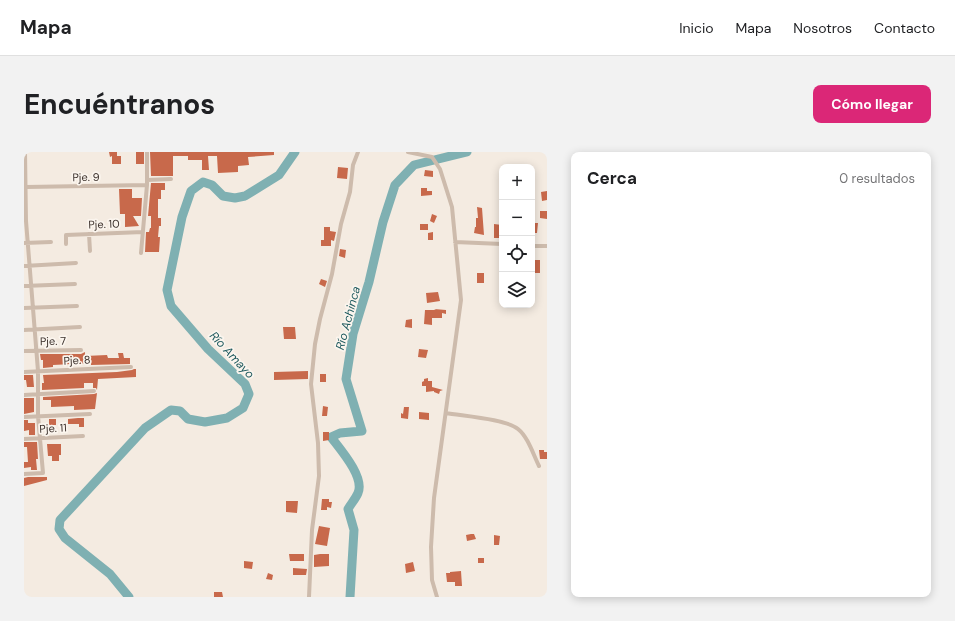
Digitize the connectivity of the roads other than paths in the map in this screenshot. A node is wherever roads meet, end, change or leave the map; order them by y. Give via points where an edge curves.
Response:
1 (24, 152) edge
2 (147, 152) edge
3 (358, 152) edge
4 (408, 152) edge
5 (25, 178) edge
6 (171, 179) dead end
7 (147, 180) junction
8 (147, 185) junction
9 (26, 187) junction
10 (25, 221) edge
11 (143, 232) junction
12 (89, 234) junction
13 (51, 242) dead end
14 (455, 242) junction
15 (26, 243) edge
16 (66, 244) dead end
17 (499, 244) edge
18 (535, 246) edge
19 (547, 246) edge
20 (90, 251) dead end
21 (141, 253) dead end
22 (76, 263) dead end
23 (24, 266) edge
24 (30, 266) junction
25 (75, 284) dead end
26 (24, 286) edge
27 (32, 286) junction
28 (77, 306) dead end
29 (24, 308) edge
30 (33, 308) junction
31 (80, 327) dead end
32 (34, 329) junction
33 (24, 330) edge
34 (36, 350) junction
35 (82, 350) dead end
36 (24, 351) edge
37 (131, 367) dead end
38 (38, 371) junction
39 (24, 372) edge
40 (94, 392) dead end
41 (39, 394) junction
42 (24, 395) edge
43 (446, 413) junction
44 (90, 414) dead end
45 (38, 416) junction
46 (24, 417) edge
47 (83, 436) dead end
48 (40, 438) junction
49 (24, 439) edge
50 (539, 466) dead end
51 (24, 474) edge
52 (309, 597) edge
53 (437, 597) edge

1 - 5 street
2 - 7 street
3 - 52 street via 353,165 350,192 315,344 311,384 319,476 312,530
4 - 14 street via 432,157 440,169 452,207
5 - 9 street
6 - 7 street
7 - 8 street
8 - 9 street, Pje. 9
8 - 11 street
9 - 10 street
10 - 15 street
11 - 12 street, Pje. 10
11 - 21 street
12 - 16 street, Pje. 10 via 66,235
12 - 20 street
13 - 15 street
14 - 17 street
14 - 43 street via 461,300
15 - 24 street
18 - 19 street
22 - 24 street
23 - 24 street
24 - 27 street
25 - 27 street
26 - 27 street
27 - 30 street
28 - 30 street
29 - 30 street
30 - 32 street
31 - 32 street
32 - 33 street
32 - 34 street
34 - 35 street, Pje. 7
34 - 36 street, Pje. 7
34 - 38 street
37 - 38 street, Pje. 8
38 - 39 street, Pje. 8
38 - 41 street
40 - 41 street
41 - 42 street
41 - 45 street
43 - 50 street via 497,421 517,428 527,441
43 - 53 street via 434,498 431,547 432,580
44 - 45 street
45 - 46 street
45 - 48 street
47 - 48 street, Pje. 11
48 - 49 street, Pje. 11
48 - 51 street via 43,473

